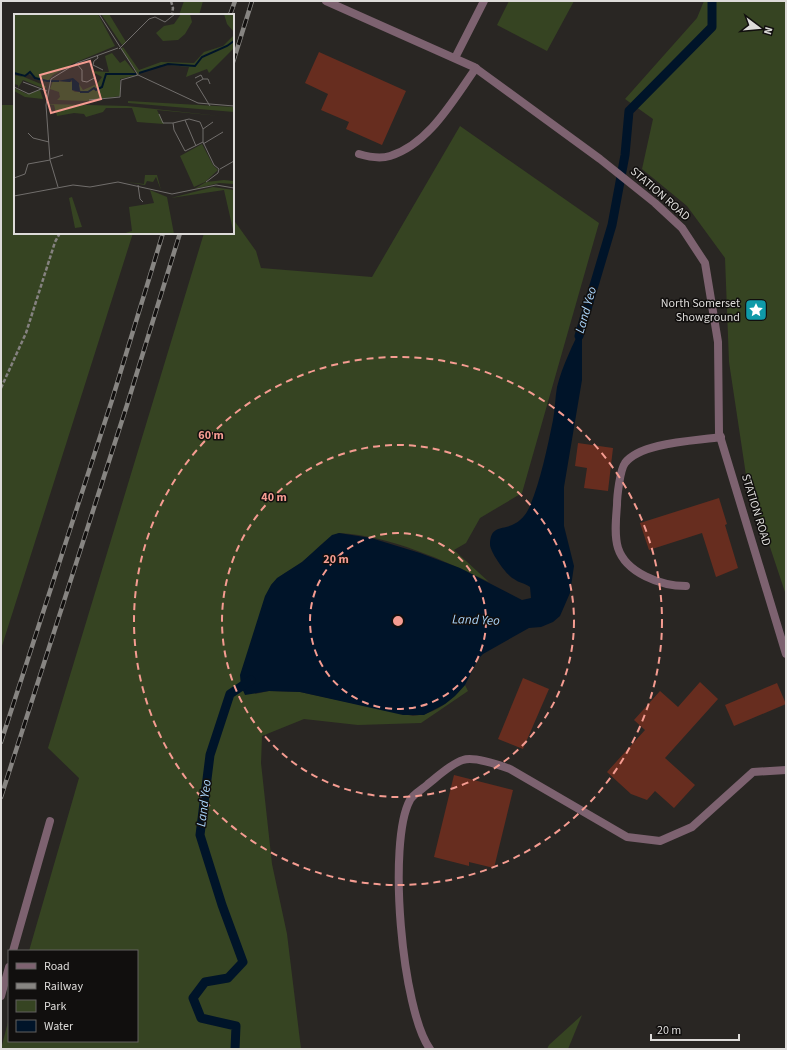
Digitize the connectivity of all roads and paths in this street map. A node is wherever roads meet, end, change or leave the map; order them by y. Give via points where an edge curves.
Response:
1 (171, 1) edge
2 (326, 1) edge
3 (484, 1) edge
4 (172, 14) edge
5 (455, 58) junction
6 (476, 68) junction
7 (359, 154) dead end
8 (59, 234) edge
9 (1, 388) edge
10 (721, 437) junction
11 (686, 586) dead end
12 (786, 654) edge
13 (786, 770) edge
14 (50, 821) dead end
15 (14, 950) edge
16 (8, 971) edge
17 (1, 996) edge
18 (430, 1049) edge

1 - 4 path via 174,8
2 - 5 street, STATION ROAD
3 - 5 street
5 - 6 street, STATION ROAD
6 - 7 street via 446,110 418,141 389,156 379,158
6 - 10 street, STATION ROAD via 600,159 682,228 705,263 718,342
8 - 9 path via 26,333
10 - 11 street via 655,447 638,454 624,464 617,496 618,548 628,566 647,577 677,586
10 - 12 street, STATION ROAD
13 - 18 street via 753,772 692,827 660,841 627,836 510,769 490,762 463,760 441,773 410,799 400,829 397,876 406,974 423,1039
14 - 15 street
16 - 17 street

